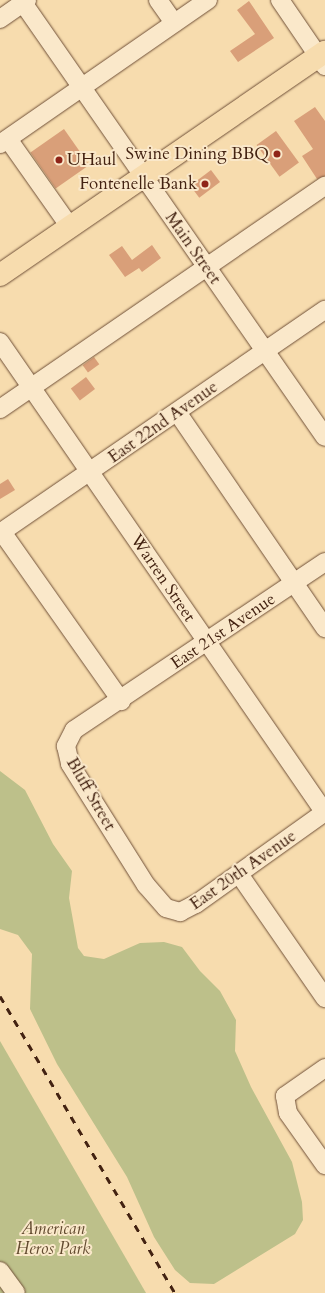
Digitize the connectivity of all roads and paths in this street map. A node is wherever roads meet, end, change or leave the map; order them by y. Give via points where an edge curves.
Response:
1 (158, 0) edge
2 (208, 0) edge
3 (280, 0) edge
4 (24, 1) edge
5 (0, 19) edge
6 (174, 23) junction
7 (323, 58) edge
8 (82, 87) junction
9 (4, 142) edge
10 (144, 177) junction
11 (325, 186) edge
12 (70, 227) junction
13 (206, 267) junction
14 (0, 276) edge
15 (325, 310) edge
16 (0, 342) edge
17 (265, 351) junction
18 (33, 388) junction
19 (0, 410) edge
20 (177, 412) junction
21 (325, 436) edge
22 (90, 472) junction
23 (1, 533) edge
24 (325, 562) edge
25 (294, 583) junction
26 (325, 628) edge
27 (206, 641) junction
28 (121, 701) junction
29 (325, 813) edge
30 (118, 841) joint
31 (239, 874) junction
32 (325, 998) edge
33 (325, 1068) edge
34 (325, 1165) edge
35 (0, 1271) edge
36 (16, 1293) edge

1 - 6 street
2 - 6 street
3 - 7 street
4 - 5 street
4 - 8 street, Main Street
6 - 8 street
7 - 10 main road
8 - 9 street
8 - 10 street, Main Street
9 - 12 street
10 - 12 main road
10 - 13 street, Main Street
11 - 13 street
12 - 14 main road
13 - 17 street, Main Street
13 - 18 street
15 - 17 street, East 22nd Avenue
16 - 18 street, Warren Street
17 - 20 street, East 22nd Avenue
17 - 21 street, Main Street
18 - 19 street
18 - 22 street, Warren Street
20 - 22 street, East 22nd Avenue
20 - 25 street
22 - 23 street, East 22nd Avenue
22 - 27 street, Warren Street
23 - 28 street
24 - 25 street, East 21st Avenue
25 - 26 street
25 - 27 street, East 21st Avenue
27 - 28 street, East 21st Avenue
27 - 29 street, Warren Street
28 - 30 street, Bluff Street via 74,730 66,746 70,764
29 - 31 street, East 20th Avenue
30 - 31 street, East 20th Avenue via 146,885 166,908 180,912
31 - 32 street
33 - 34 street via 285,1096 288,1114
35 - 36 street

